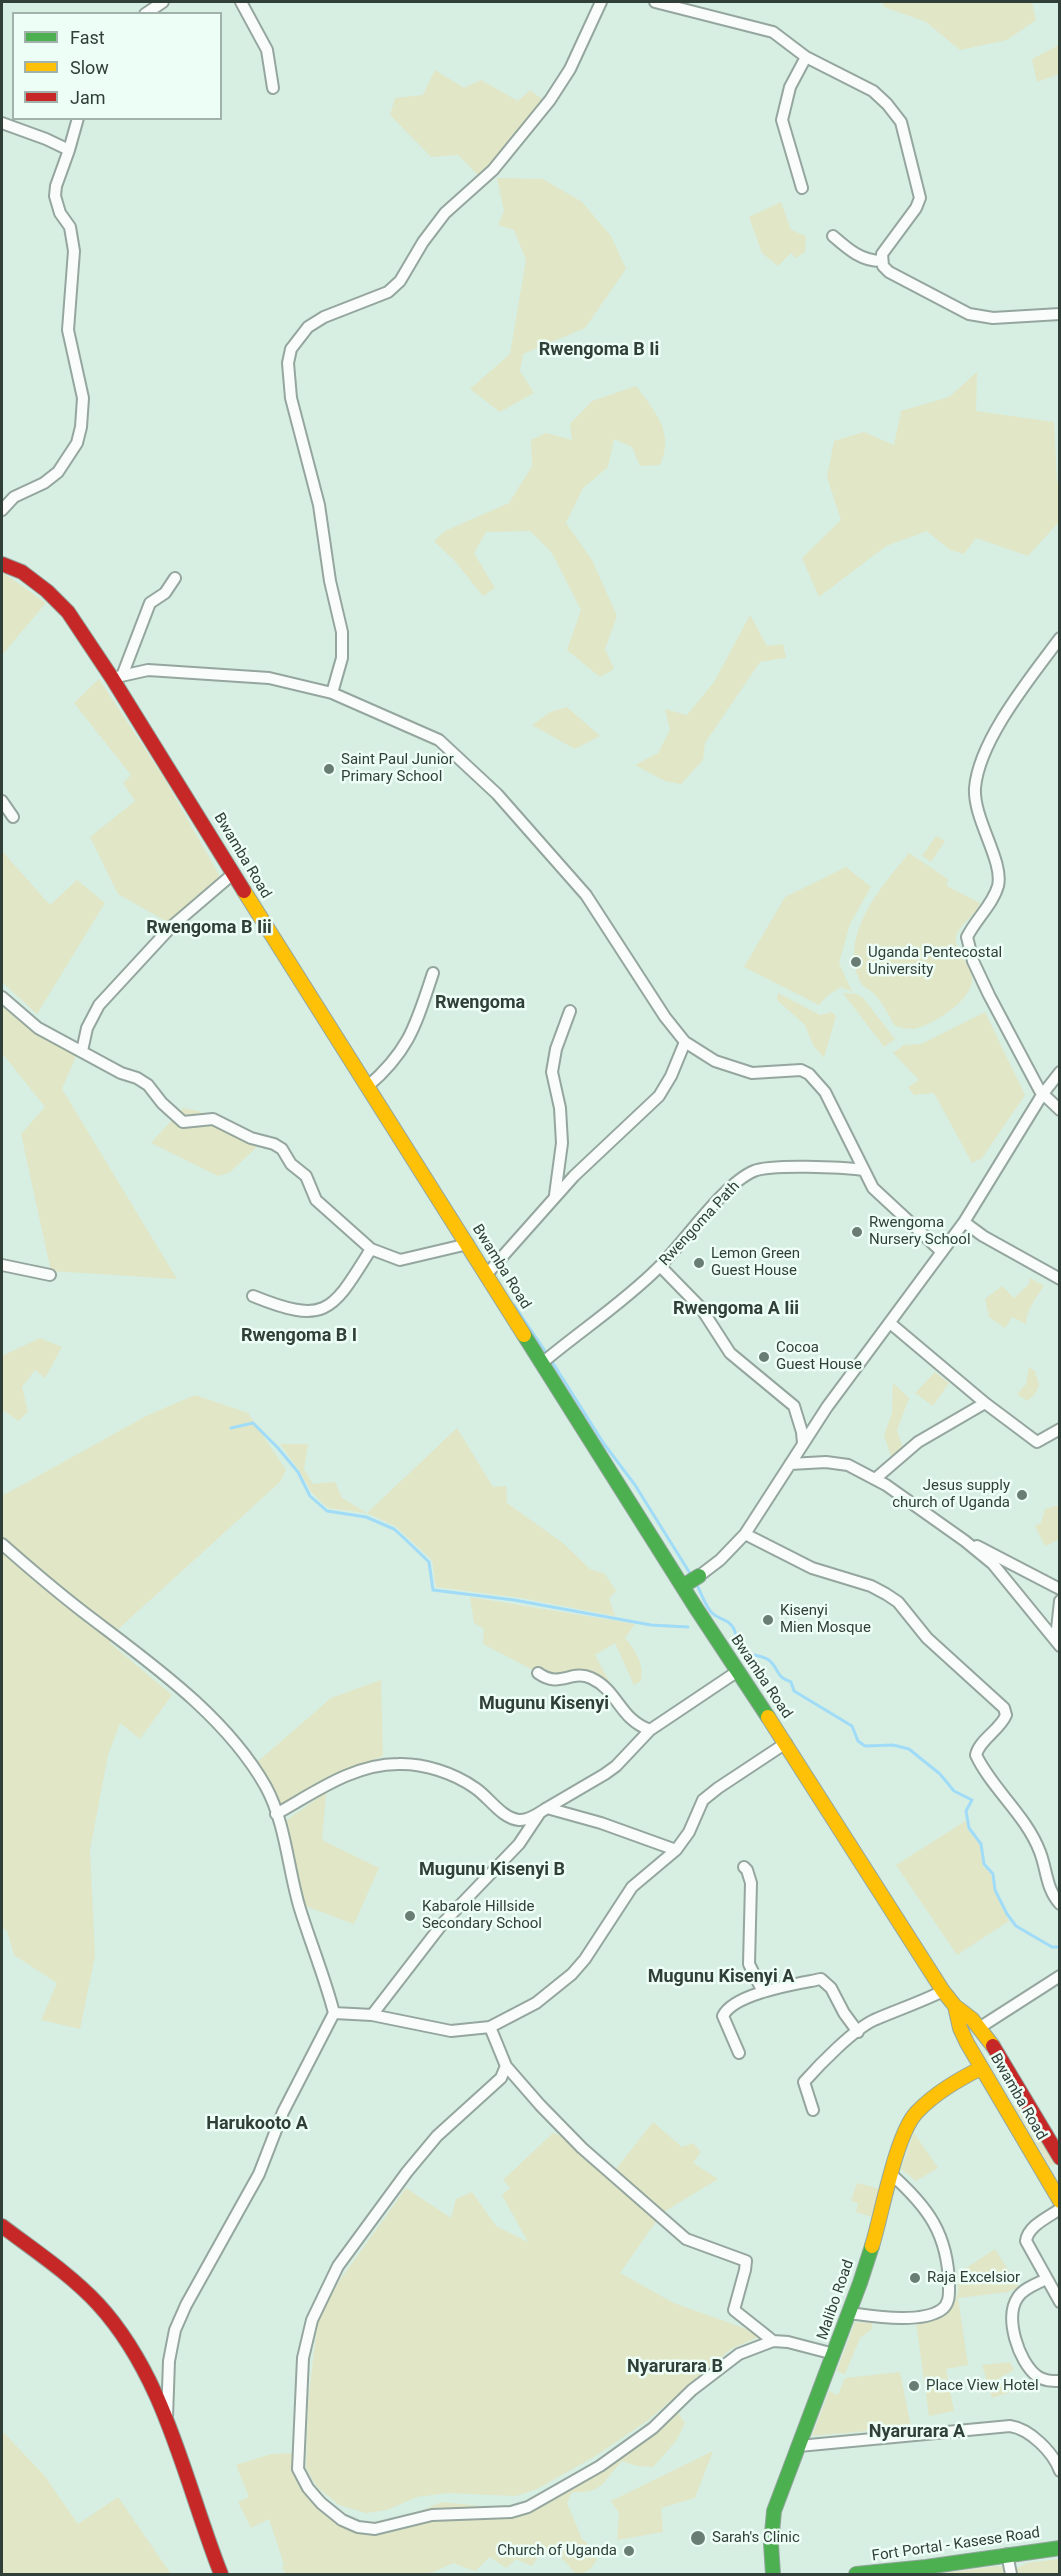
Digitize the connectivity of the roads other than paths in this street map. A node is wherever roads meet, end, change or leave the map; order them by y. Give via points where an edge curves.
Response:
1 (163, 2) edge
2 (241, 2) edge
3 (601, 2) edge
4 (655, 2) edge
5 (148, 12) edge
6 (806, 57) junction
7 (273, 87) dead end
8 (77, 120) edge
9 (2, 123) edge
10 (69, 150) junction
11 (802, 188) dead end
12 (833, 236) dead end
13 (881, 261) junction
14 (1059, 314) edge
15 (2, 510) edge
16 (2, 564) edge
17 (175, 578) dead end
18 (1059, 638) edge
19 (117, 677) junction
20 (332, 693) junction
21 (2, 801) edge
22 (13, 817) dead end
23 (234, 873) junction
24 (434, 973) dead end
25 (2, 997) edge
26 (570, 1011) dead end
27 (685, 1042) junction
28 (82, 1051) junction
29 (1059, 1072) edge
30 (367, 1087) junction
31 (1042, 1095) junction
32 (1059, 1110) edge
33 (863, 1170) junction
34 (555, 1196) junction
35 (964, 1222) junction
36 (468, 1244) junction
37 (372, 1250) junction
38 (942, 1252) junction
39 (2, 1265) edge
40 (660, 1266) junction
41 (50, 1275) dead end
42 (486, 1275) junction
43 (1059, 1279) edge
44 (253, 1296) dead end
45 (890, 1323) junction
46 (542, 1363) junction
47 (985, 1403) junction
48 (1059, 1429) edge
49 (802, 1444) junction
50 (790, 1464) junction
51 (874, 1479) junction
52 (746, 1534) junction
53 (966, 1541) junction
54 (2, 1544) edge
55 (699, 1576) joint
56 (683, 1586) junction
57 (1059, 1589) edge
58 (1059, 1601) edge
59 (1059, 1645) edge
60 (738, 1671) junction
61 (538, 1673) dead end
62 (650, 1730) junction
63 (786, 1743) junction
64 (544, 1809) junction
65 (276, 1814) junction
66 (676, 1850) junction
67 (744, 1867) dead end
68 (1059, 1904) edge
69 (1059, 1976) edge
70 (944, 1990) junction
71 (763, 1992) junction
72 (955, 2006) junction
73 (334, 2013) junction
74 (372, 2015) junction
75 (490, 2027) junction
76 (980, 2028) junction
77 (858, 2032) junction
78 (739, 2053) dead end
79 (506, 2066) junction
80 (981, 2068) junction
81 (813, 2110) dead end
82 (1059, 2158) edge
83 (891, 2174) junction
84 (1054, 2179) edge
85 (1059, 2201) edge
86 (1059, 2209) edge
87 (2, 2226) edge
88 (1046, 2279) junction
89 (1059, 2302) edge
90 (849, 2313) junction
91 (773, 2341) junction
92 (834, 2354) junction
93 (1059, 2381) edge
94 (167, 2418) junction
95 (799, 2446) junction
96 (1059, 2471) edge
97 (1059, 2548) edge
98 (1007, 2554) junction
99 (221, 2574) edge
100 (774, 2574) edge
101 (856, 2574) edge
102 (1011, 2574) edge

1 - 5 street
2 - 7 street via 267,50
3 - 20 street via 570,69 550,100 494,170 438,222 400,280 388,292 308,327 291,350 291,398 319,505 342,632 342,658
4 - 6 street via 773,32
6 - 11 street via 790,87 782,120
6 - 13 street via 873,91 901,122 919,204 887,244
8 - 10 street
9 - 10 street
10 - 15 street via 56,196 60,213 70,227 74,251 68,330 83,398 81,427 77,443 58,472 14,496
12 - 13 street via 858,256
13 - 14 street via 902,281 969,314 993,318
16 - 19 main road, Bwamba Road via 22,572 47,591 68,612
17 - 19 street via 165,593 150,603
18 - 31 street via 981,759 975,801 999,878 994,896 967,937 989,995
19 - 20 street via 148,670 247,676
19 - 23 main road, Bwamba Road
20 - 27 street via 439,740 497,794 586,895
21 - 22 street
23 - 28 street via 171,927 99,1005 87,1028
23 - 30 main road, Bwamba Road
24 - 30 street via 409,1040 390,1066
25 - 28 street via 38,1028
26 - 34 street via 552,1072 562,1143
27 - 33 street via 715,1061 752,1073 801,1070 809,1074 825,1092
27 - 34 street via 659,1096
28 - 37 street via 148,1085 183,1122 213,1119 282,1149 291,1164 306,1176 316,1200
29 - 31 street
30 - 36 main road, Bwamba Road
31 - 32 street
31 - 35 street
33 - 38 street via 879,1194
33 - 40 street, Rwengoma Path via 755,1170 724,1193
34 - 42 street
35 - 38 street
35 - 43 street
36 - 37 street via 400,1260
36 - 42 main road, Bwamba Road
37 - 44 street via 349,1286 324,1309 310,1312
38 - 45 street
39 - 41 street
40 - 46 street, Rwengoma Path
40 - 49 street via 700,1308 730,1353 794,1406
42 - 46 main road, Bwamba Road
45 - 47 street
45 - 49 street
46 - 56 main road, Bwamba Road
47 - 48 street via 1037,1442
47 - 51 street via 918,1442
49 - 50 street
50 - 51 street via 848,1465
50 - 52 street
51 - 53 street
52 - 55 street
52 - 68 street via 812,1568 871,1586 898,1602 927,1638 1004,1708 1004,1720 976,1755 1032,1834 1048,1885
53 - 57 street
53 - 59 street via 993,1564
54 - 65 street via 156,1666 227,1734 256,1771
55 - 56 main road
56 - 60 main road, Bwamba Road
58 - 59 street
60 - 62 street
60 - 63 main road, Bwamba Road
61 - 62 street via 555,1681 572,1676 594,1680 609,1690 630,1720
62 - 64 street via 616,1766
63 - 66 street via 703,1800
63 - 70 main road, Bwamba Road
64 - 65 street via 522,1820 513,1819 463,1781 425,1767 398,1764 355,1773
64 - 66 street via 601,1823
64 - 74 street via 519,1844 443,1923
65 - 73 street via 300,1908
66 - 75 street via 632,1887 572,1974 536,2002
67 - 71 street via 750,1883 749,1964
69 - 76 street
70 - 72 main road, Bwamba Road
70 - 77 street via 874,2020
71 - 77 street via 824,1980
71 - 78 street via 730,2006 723,2016
72 - 76 main road, Bwamba Road
72 - 80 main road, Bwamba Road via 960,2028
73 - 74 street
73 - 94 street via 283,2112 259,2174 175,2330
74 - 75 street via 451,2031
75 - 79 street
76 - 82 main road, Bwamba Road
77 - 81 street via 804,2082
79 - 91 street via 582,2148 686,2239 746,2262 734,2310
79 - 91 street via 492,2088 438,2136 407,2172 338,2266 312,2320 303,2358 298,2469 321,2503 342,2520 375,2529 438,2514 511,2512 528,2507 600,2466 739,2354
80 - 83 main road, Malibo Road via 947,2086 915,2113
80 - 84 main road, Bwamba Road
83 - 90 main road, Malibo Road
83 - 90 street via 924,2207 945,2246 949,2298 941,2310 920,2316 893,2318
84 - 85 main road, Bwamba Road
86 - 88 street via 1027,2234 1026,2241
87 - 94 main road via 110,2317 143,2368
88 - 89 street
88 - 93 street via 1019,2296 1012,2310 1013,2323 1030,2369 1043,2379
90 - 92 main road, Malibo Road
91 - 92 street
92 - 95 main road, Malibo Road
94 - 99 main road via 190,2495
95 - 96 street via 1010,2426 1047,2450
95 - 100 main road, Malibo Road via 774,2511
97 - 98 main road, Fort Portal - Kasese Road
98 - 101 main road, Fort Portal - Kasese Road
98 - 102 street

